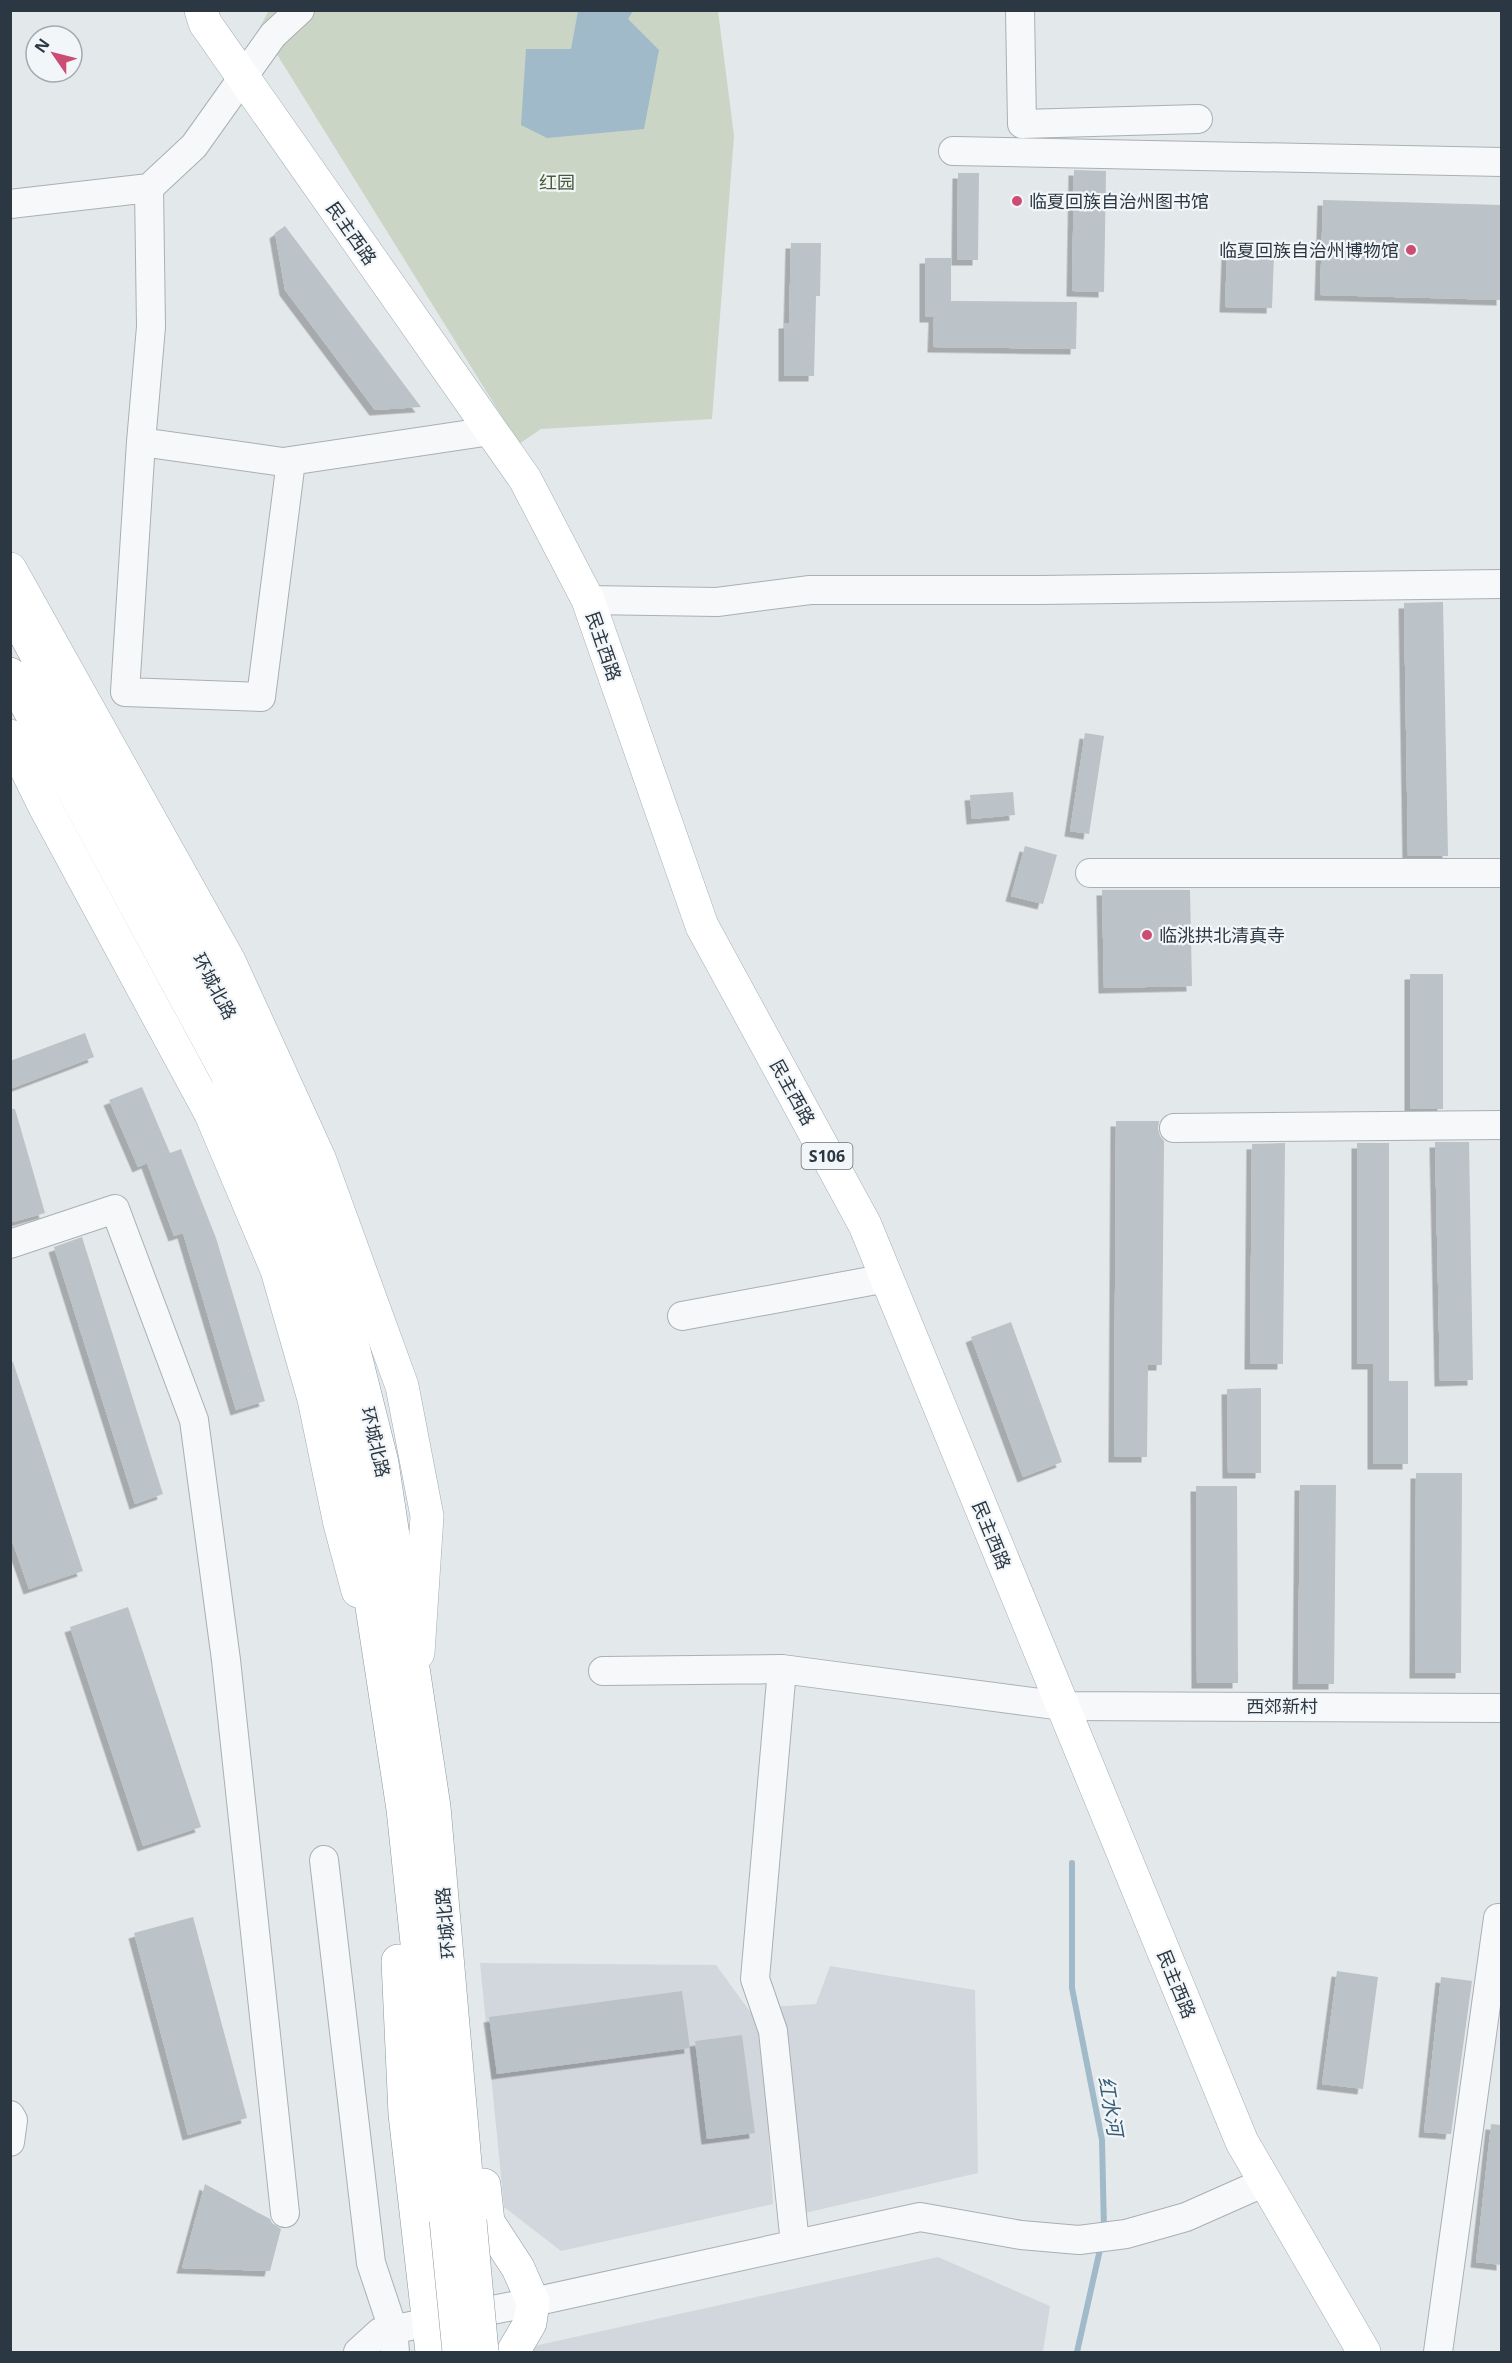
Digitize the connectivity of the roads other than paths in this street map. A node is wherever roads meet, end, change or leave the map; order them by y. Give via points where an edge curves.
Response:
1 (201, 10) edge
2 (300, 10) edge
3 (1020, 10) edge
4 (243, 76) junction
5 (1198, 119) dead end
6 (953, 151) dead end
7 (1502, 162) edge
8 (149, 188) junction
9 (10, 204) edge
10 (491, 431) junction
11 (141, 442) junction
12 (291, 461) junction
13 (10, 569) edge
14 (1502, 584) edge
15 (588, 600) junction
16 (10, 606) edge
17 (10, 674) edge
18 (10, 736) edge
19 (1090, 873) dead end
20 (1502, 873) edge
21 (1502, 1125) edge
22 (1174, 1128) dead end
23 (10, 1244) edge
24 (887, 1278) junction
25 (682, 1316) dead end
26 (782, 1668) junction
27 (603, 1671) dead end
28 (401, 1692) junction
29 (1063, 1706) junction
30 (1502, 1708) edge
31 (423, 1732) junction
32 (403, 1809) junction
33 (324, 1860) dead end
34 (1502, 1918) edge
35 (10, 2115) edge
36 (10, 2142) edge
37 (1265, 2182) junction
38 (285, 2213) dead end
39 (458, 2221) junction
40 (795, 2244) junction
41 (533, 2302) junction
42 (430, 2337) edge
43 (394, 2341) edge
44 (358, 2352) edge
45 (459, 2352) edge
46 (482, 2352) edge
47 (513, 2352) edge
48 (1364, 2352) edge
49 (1438, 2352) edge

1 - 4 main road, 民主西路 / S106 via 205,23
2 - 4 street via 273,35
3 - 5 street via 1022,124
4 - 8 street via 194,146
4 - 10 main road, 民主西路 / S106
6 - 7 street
8 - 9 street
8 - 11 street via 151,327
10 - 12 street
10 - 15 main road, 民主西路 / S106 via 525,479
11 - 12 street
11 - 12 street via 125,692 261,697
13 - 28 main road via 229,961 319,1158 402,1386 426,1516
14 - 15 street via 810,590 717,602
15 - 24 main road, 民主西路 / S106 via 702,926 865,1225
16 - 28 main road, 环城北路 via 258,1065 335,1275 382,1463
17 - 28 main road, 环城北路 via 227,1074 307,1293
18 - 28 main road via 211,1114 277,1270 314,1399 340,1524
19 - 20 street
21 - 22 street
23 - 38 street via 115,1209 194,1420 228,1672
24 - 25 street
24 - 29 main road, 民主西路 / S106
26 - 27 street, 西郊新村
26 - 29 street, 西郊新村
26 - 40 street via 755,1979 773,2031
28 - 31 main road, 环城北路
28 - 32 main road, 环城北路
29 - 30 street, 西郊新村
29 - 37 main road, 民主西路 / S106 via 1242,2142
31 - 39 main road, 环城北路 via 434,1807
31 - 41 main road via 447,1799 488,2222 518,2268
32 - 39 main road, 环城北路
32 - 42 main road via 397,1932 404,2103
33 - 43 street via 371,2263
34 - 49 street via 1498,1918
35 - 36 street
37 - 40 street via 1185,2217 1126,2234 1079,2240 1021,2235 920,2217
37 - 48 main road, 民主西路 / S106
39 - 45 main road, 环城北路, bridge
39 - 46 main road, 环城北路, bridge
40 - 41 street
41 - 42 street
41 - 47 main road via 530,2323
42 - 43 street
43 - 44 street via 380,2332

